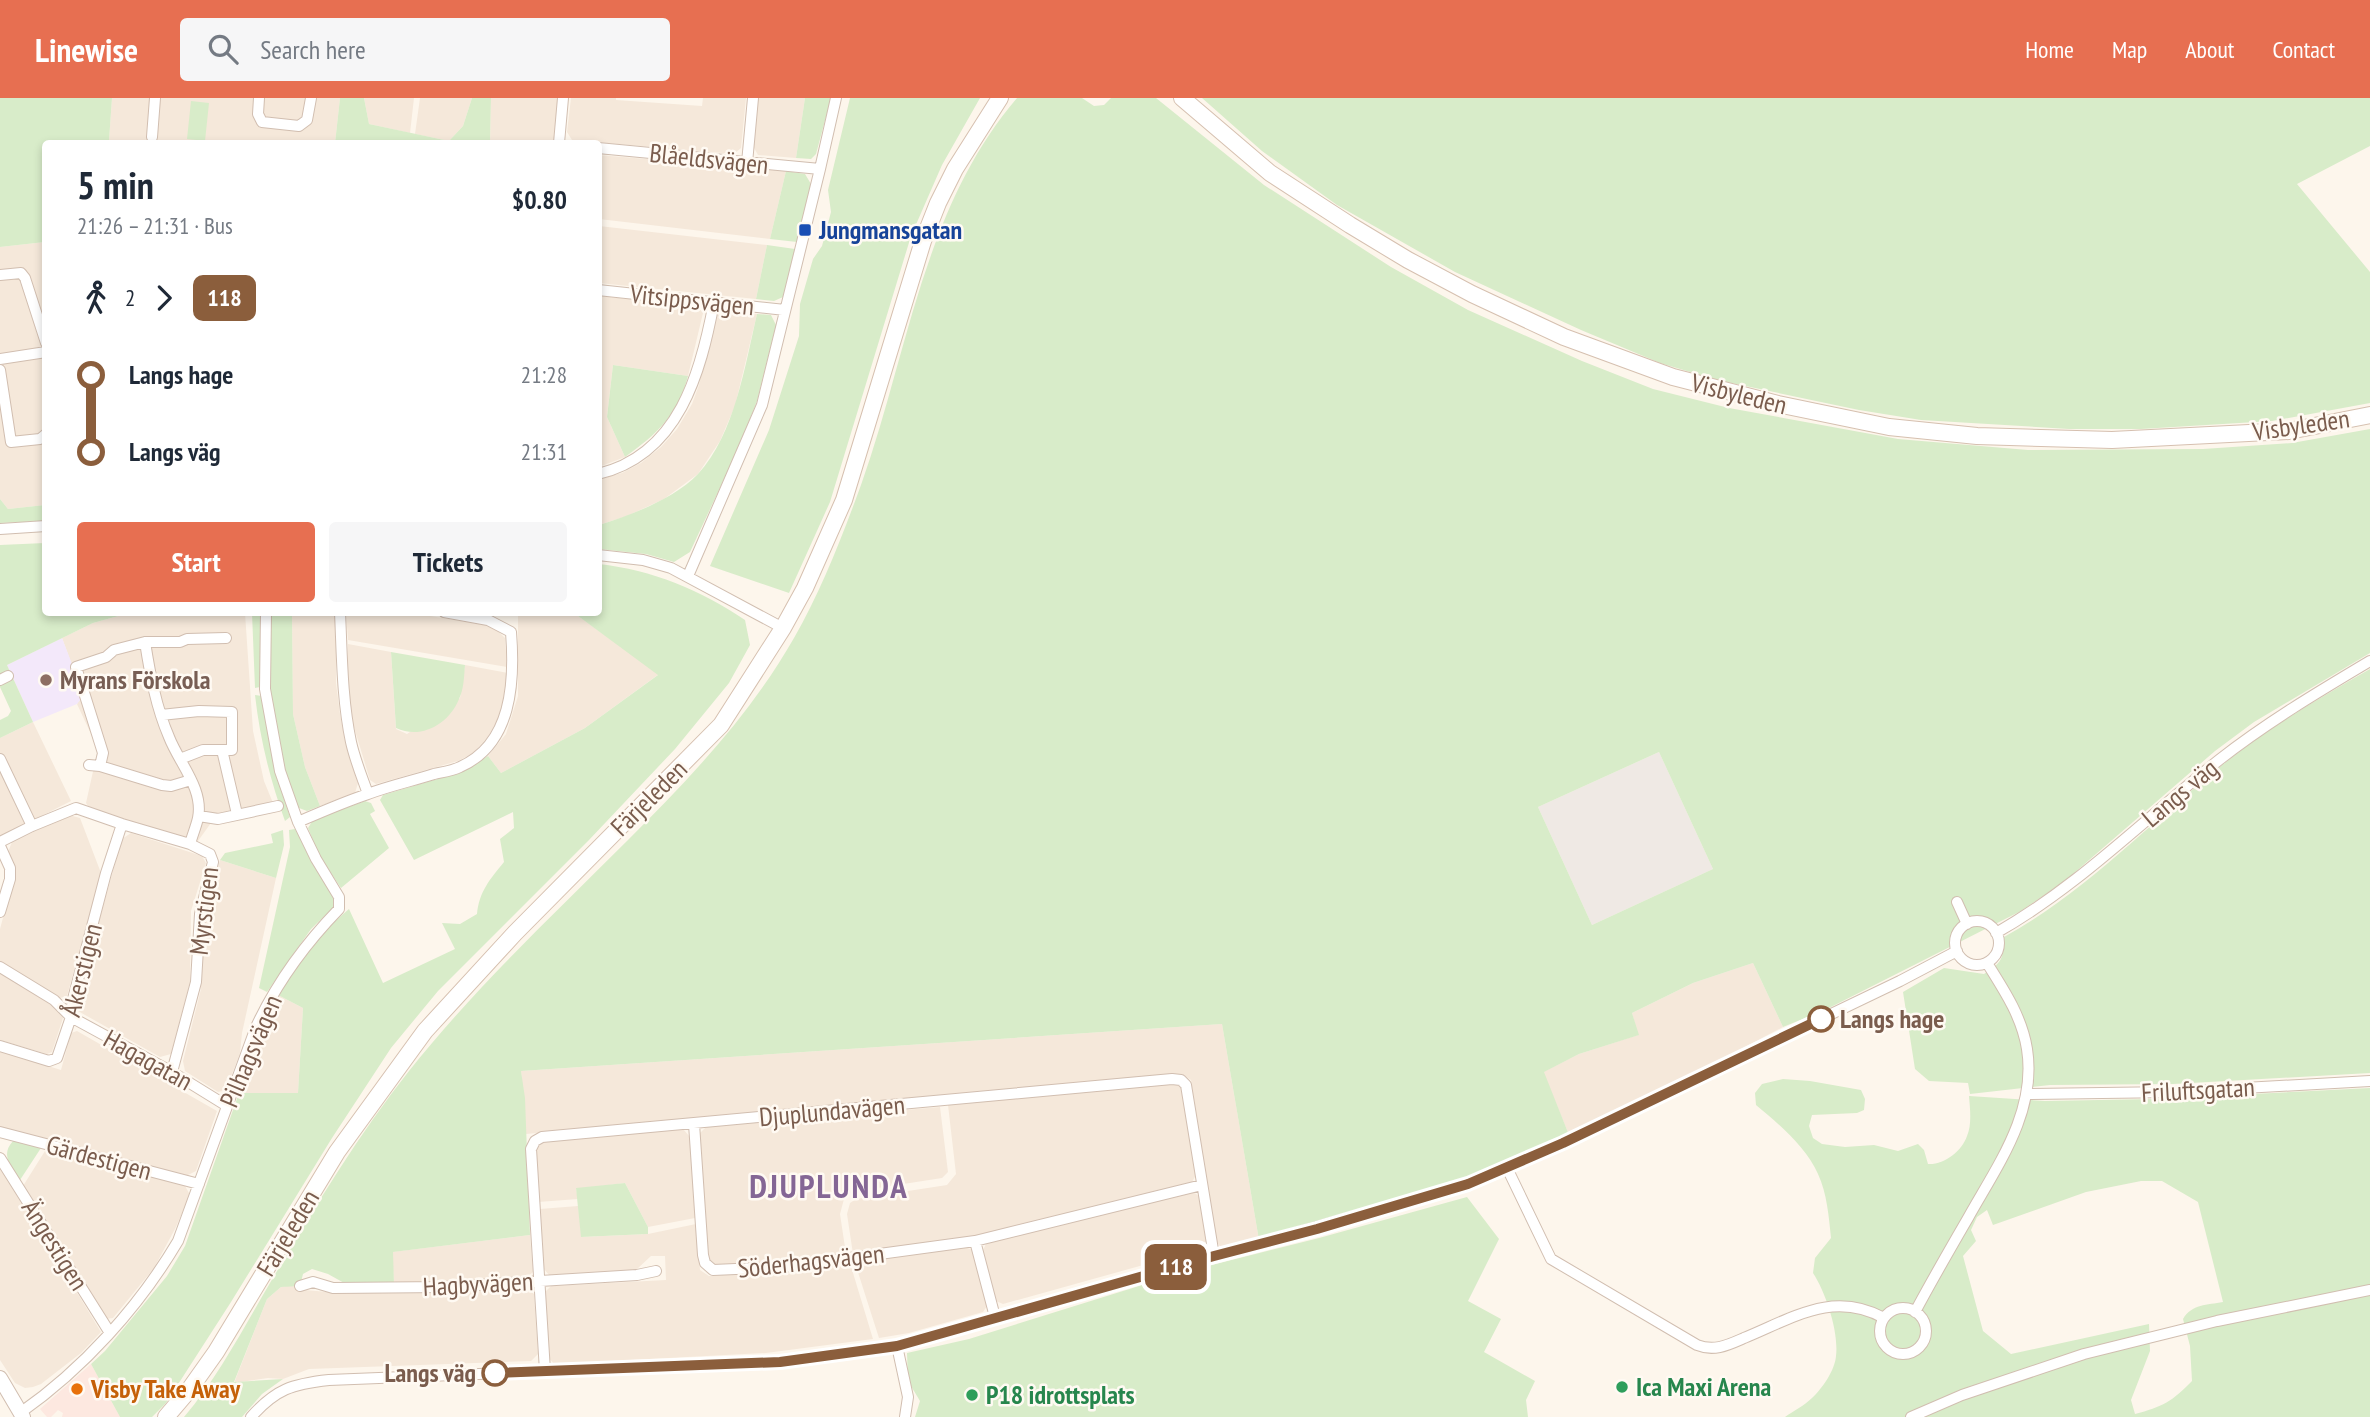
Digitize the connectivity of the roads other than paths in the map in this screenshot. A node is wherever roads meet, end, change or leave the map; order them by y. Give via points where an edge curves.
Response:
1 (155, 98) edge
2 (259, 98) edge
3 (311, 98) edge
4 (563, 98) edge
5 (753, 98) edge
6 (835, 98) edge
7 (1182, 98) edge
8 (1000, 100) edge
9 (152, 137) dead end
10 (559, 140) edge
11 (602, 148) edge
12 (747, 163) junction
13 (820, 169) junction
14 (0, 275) edge
15 (602, 290) edge
16 (714, 302) junction
17 (785, 310) junction
18 (42, 331) edge
19 (42, 353) edge
20 (0, 359) edge
21 (0, 370) edge
22 (2370, 415) edge
23 (42, 437) edge
24 (602, 473) edge
25 (42, 526) edge
26 (0, 529) edge
27 (602, 555) edge
28 (688, 576) junction
29 (266, 616) edge
30 (340, 616) edge
31 (466, 616) edge
32 (783, 628) junction
33 (226, 638) dead end
34 (145, 642) junction
35 (2370, 661) edge
36 (161, 715) junction
37 (222, 750) junction
38 (0, 759) edge
39 (180, 759) junction
40 (191, 780) junction
41 (368, 794) junction
42 (278, 806) dead end
43 (237, 814) junction
44 (199, 816) junction
45 (298, 822) junction
46 (122, 824) junction
47 (32, 826) junction
48 (0, 844) edge
49 (190, 844) junction
50 (1957, 902) dead end
51 (0, 912) edge
52 (1967, 924) junction
53 (1996, 933) junction
54 (1957, 951) junction
55 (1987, 962) junction
56 (0, 967) edge
57 (71, 1017) junction
58 (0, 1046) edge
59 (173, 1072) junction
60 (2370, 1081) edge
61 (2026, 1094) junction
62 (227, 1106) junction
63 (694, 1124) junction
64 (0, 1132) edge
65 (0, 1158) edge
66 (1507, 1168) junction
67 (199, 1184) junction
68 (1202, 1185) junction
69 (975, 1241) junction
70 (1214, 1256) junction
71 (656, 1272) dead end
72 (540, 1282) junction
73 (300, 1286) dead end
74 (2370, 1290) edge
75 (1916, 1312) junction
76 (995, 1317) junction
77 (1884, 1318) junction
78 (110, 1333) junction
79 (897, 1346) junction
80 (545, 1371) junction
81 (0, 1378) edge
82 (19, 1416) edge
83 (166, 1417) edge
84 (251, 1417) edge
85 (905, 1417) edge
86 (1911, 1417) edge

1 - 9 street
2 - 3 street via 262,122 299,126 307,120
4 - 10 street
5 - 12 street
6 - 13 street
7 - 22 main road, Visbyleden via 1270,173 1408,260 1564,337 1673,377 1889,427 1977,436 2112,440 2276,432
8 - 32 main road, Färjeleden via 938,203 844,500
11 - 12 street, Blåeldsvägen
12 - 13 street, Blåeldsvägen
13 - 17 street
14 - 18 street via 15,272 25,278
15 - 16 street, Vitsippsvägen
16 - 17 street, Vitsippsvägen
16 - 24 street via 694,382 675,419 644,452
17 - 28 street via 762,405
19 - 20 street
21 - 23 street via 11,442
25 - 26 street
27 - 28 street via 643,560
28 - 32 street
29 - 45 street, Pilhagsvägen via 267,712
30 - 41 street via 346,715
31 - 41 street via 488,620 511,632 511,695 503,723 477,758 458,768
32 - 83 main road, Färjeleden via 721,725 425,1031 337,1152 216,1352
33 - 34 street
34 - 36 street
34 - 40 street via 76,667 103,753 95,766 162,785
35 - 53 street, Langs väg via 2252,735 2064,890
36 - 37 street via 232,712 232,750
36 - 39 street
37 - 39 street via 203,750
37 - 43 street
38 - 47 street
39 - 40 street
40 - 44 street
41 - 45 street
42 - 43 street
43 - 44 street via 218,819
44 - 49 street
45 - 62 street, Pilhagsvägen via 339,897 339,909 314,934 272,994
46 - 47 street, Myrstigen via 76,807
46 - 49 street, Myrstigen
46 - 57 street, Åkerstigen
47 - 48 street, Myrstigen
48 - 51 street via 10,879
49 - 59 street, Myrstigen via 208,851 213,862 200,914 196,982
50 - 52 street
52 - 53 street via 1983,922
52 - 54 street via 1956,937
53 - 55 street via 1997,951
54 - 55 street via 1969,963
54 - 66 street
55 - 61 street via 2022,1027 2028,1060
56 - 57 street, Hagagatan via 54,1000
57 - 58 street, Åkerstigen via 57,1058 49,1061
57 - 59 street, Hagagatan
59 - 62 street, Hagagatan
60 - 61 street, Friluftsgatan
61 - 75 street via 2009,1145
62 - 67 street, Pilhagsvägen
63 - 68 street, Djuplundavägen via 1181,1080 1186,1085
63 - 69 street, Söderhagsvägen via 703,1255 713,1270 784,1266
63 - 72 street, Djuplundavägen via 535,1141 531,1149
64 - 67 street, Gärdestigen
65 - 78 street, Ängestigen
66 - 70 street via 1440,1194
66 - 77 street via 1551,1259 1704,1348 1722,1347 1804,1312 1831,1306 1856,1306
67 - 78 street, Pilhagsvägen via 167,1261
68 - 69 street, Söderhagsvägen
68 - 70 street, Djuplundavägen
69 - 76 street
70 - 76 street
71 - 72 street, Hagbyvägen
72 - 73 street, Hagbyvägen via 333,1288 313,1282
72 - 80 street, Djuplundavägen
74 - 86 street via 2084,1354
75 - 77 street via 1899,1308
75 - 77 street via 1925,1323 1925,1338 1906,1354 1884,1343
76 - 79 street
78 - 82 street, Pilhagsvägen
79 - 80 street via 800,1360
79 - 85 street via 908,1396
80 - 84 street via 299,1383 269,1398
81 - 82 street

